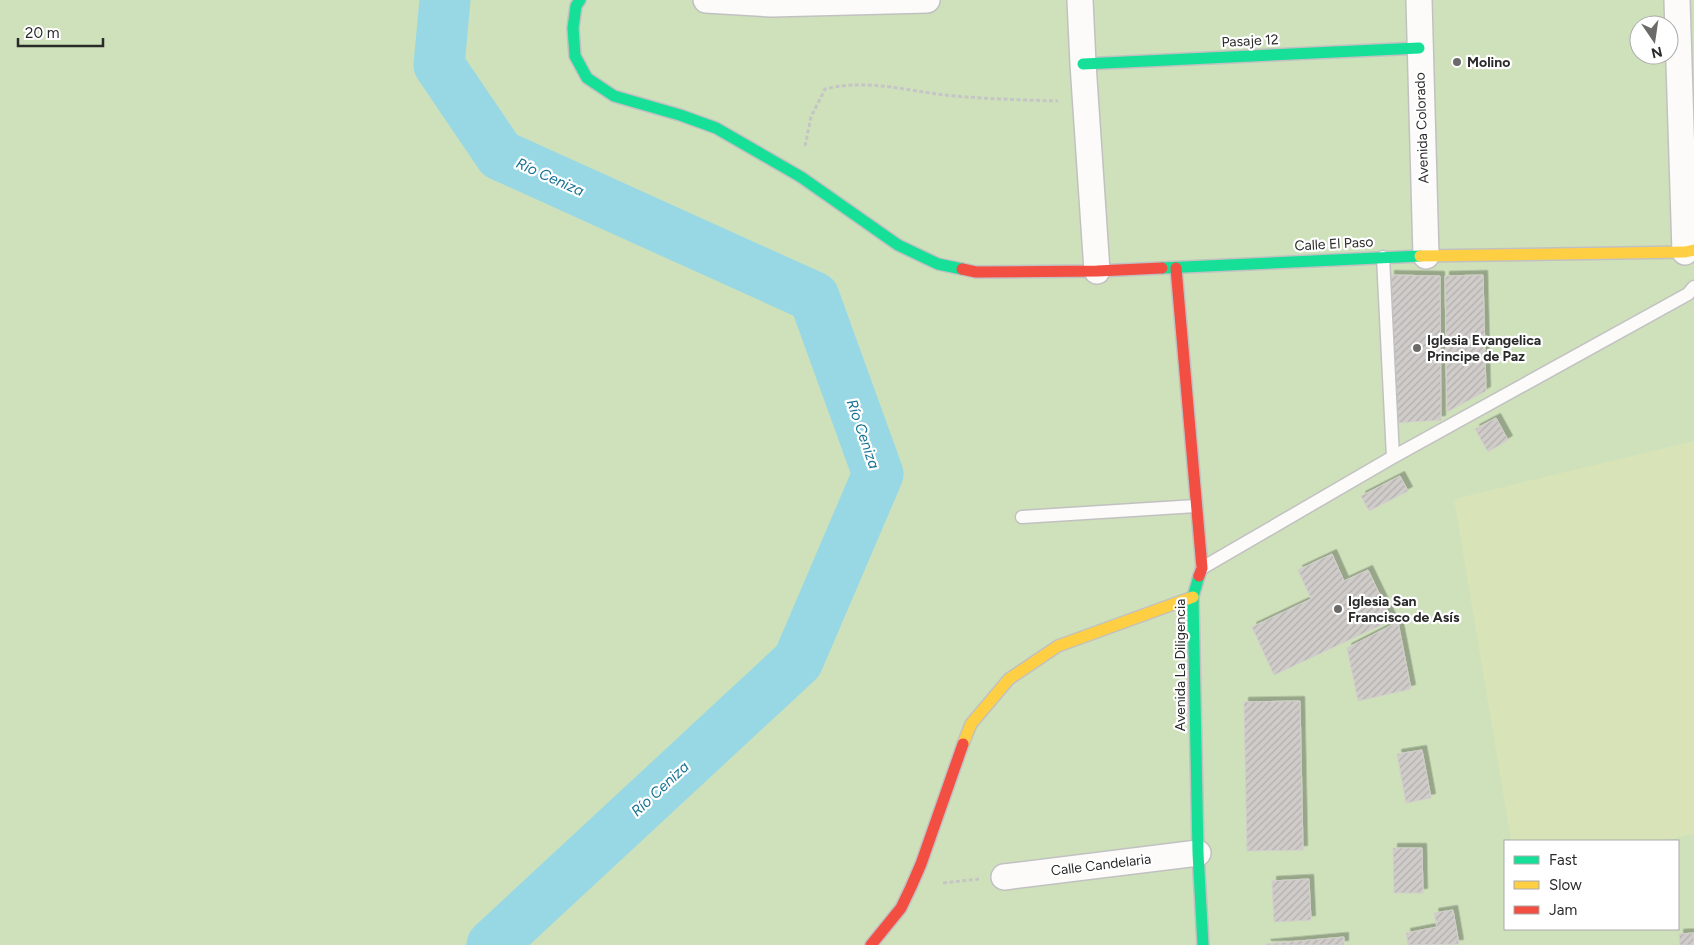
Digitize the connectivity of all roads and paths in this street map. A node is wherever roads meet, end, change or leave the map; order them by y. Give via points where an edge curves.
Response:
1 (580, 0) edge
2 (706, 0) edge
3 (927, 0) edge
4 (1080, 0) edge
5 (1418, 0) edge
6 (1680, 6) edge
7 (1419, 48) junction
8 (1083, 64) junction
9 (1086, 101) junction
10 (801, 177) junction
11 (1690, 251) edge
12 (1426, 256) junction
13 (1383, 257) junction
14 (1176, 268) junction
15 (1097, 271) junction
16 (1694, 287) edge
17 (1394, 457) junction
18 (1196, 506) junction
19 (1022, 517) dead end
20 (1202, 568) junction
21 (1193, 598) junction
22 (1198, 853) junction
23 (1004, 877) joint
24 (911, 887) junction
25 (871, 945) edge
26 (1203, 945) edge

1 - 10 street, Calle El Paso via 573,28 575,56 587,78 614,96 716,128
2 - 3 street via 771,4
4 - 8 street
5 - 7 street, Avenida Colorado
6 - 11 street
7 - 8 street, Pasaje 12
7 - 12 street, Avenida Colorado
8 - 9 street
9 - 10 path via 953,96 893,86 843,85 825,89 811,117
9 - 15 street
10 - 15 street, Calle El Paso via 898,245 938,264 976,272
11 - 12 street, Calle El Paso
12 - 13 street, Calle El Paso
13 - 14 street, Calle El Paso
13 - 17 lane
14 - 15 street, Calle El Paso
14 - 18 street, Avenida La Diligencia
16 - 17 lane via 1688,294
17 - 20 lane
18 - 19 lane
18 - 20 street, Avenida La Diligencia
20 - 21 street, Avenida La Diligencia
21 - 22 street, Avenida La Diligencia
21 - 24 street via 1058,646 1009,679 971,724
22 - 23 street, Calle Candelaria
22 - 26 street, Avenida La Diligencia
23 - 24 path
24 - 25 street via 901,908

